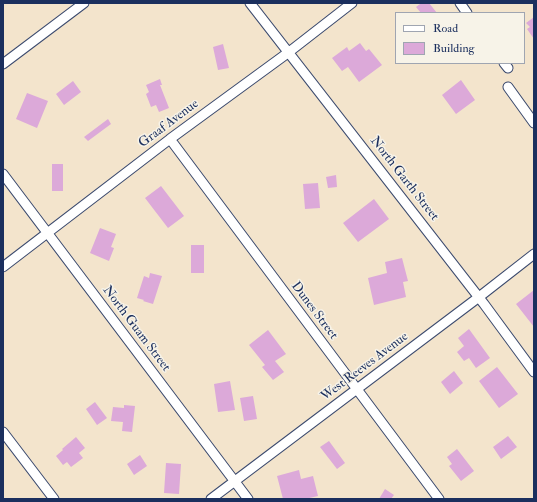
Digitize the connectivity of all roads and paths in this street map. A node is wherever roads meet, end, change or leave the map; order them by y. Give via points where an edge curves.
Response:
1 (84, 3) edge
2 (250, 3) edge
3 (352, 3) edge
4 (460, 3) edge
5 (466, 12) edge
6 (289, 52) junction
7 (3, 64) edge
8 (508, 87) dead end
9 (534, 123) edge
10 (170, 139) junction
11 (3, 174) edge
12 (48, 234) junction
13 (534, 254) edge
14 (3, 267) edge
15 (479, 297) junction
16 (534, 372) edge
17 (356, 390) junction
18 (3, 432) edge
19 (235, 481) junction
20 (54, 499) edge
21 (211, 499) edge
22 (248, 499) edge
23 (439, 499) edge

1 - 7 street
2 - 6 street, North Garth Street
3 - 6 street, Graaf Avenue
4 - 5 street
6 - 10 street, Graaf Avenue
6 - 15 street, North Garth Street
8 - 9 street
10 - 12 street, Graaf Avenue
10 - 17 street, Dunes Street
11 - 12 street, North Guam Street
12 - 14 street, Graaf Avenue
12 - 19 street, North Guam Street
13 - 15 street, West Reeves Avenue
15 - 16 street, North Garth Street
15 - 17 street, West Reeves Avenue
17 - 19 street, West Reeves Avenue
17 - 23 street, Dunes Street
18 - 20 street
19 - 21 street, West Reeves Avenue
19 - 22 street, North Guam Street

